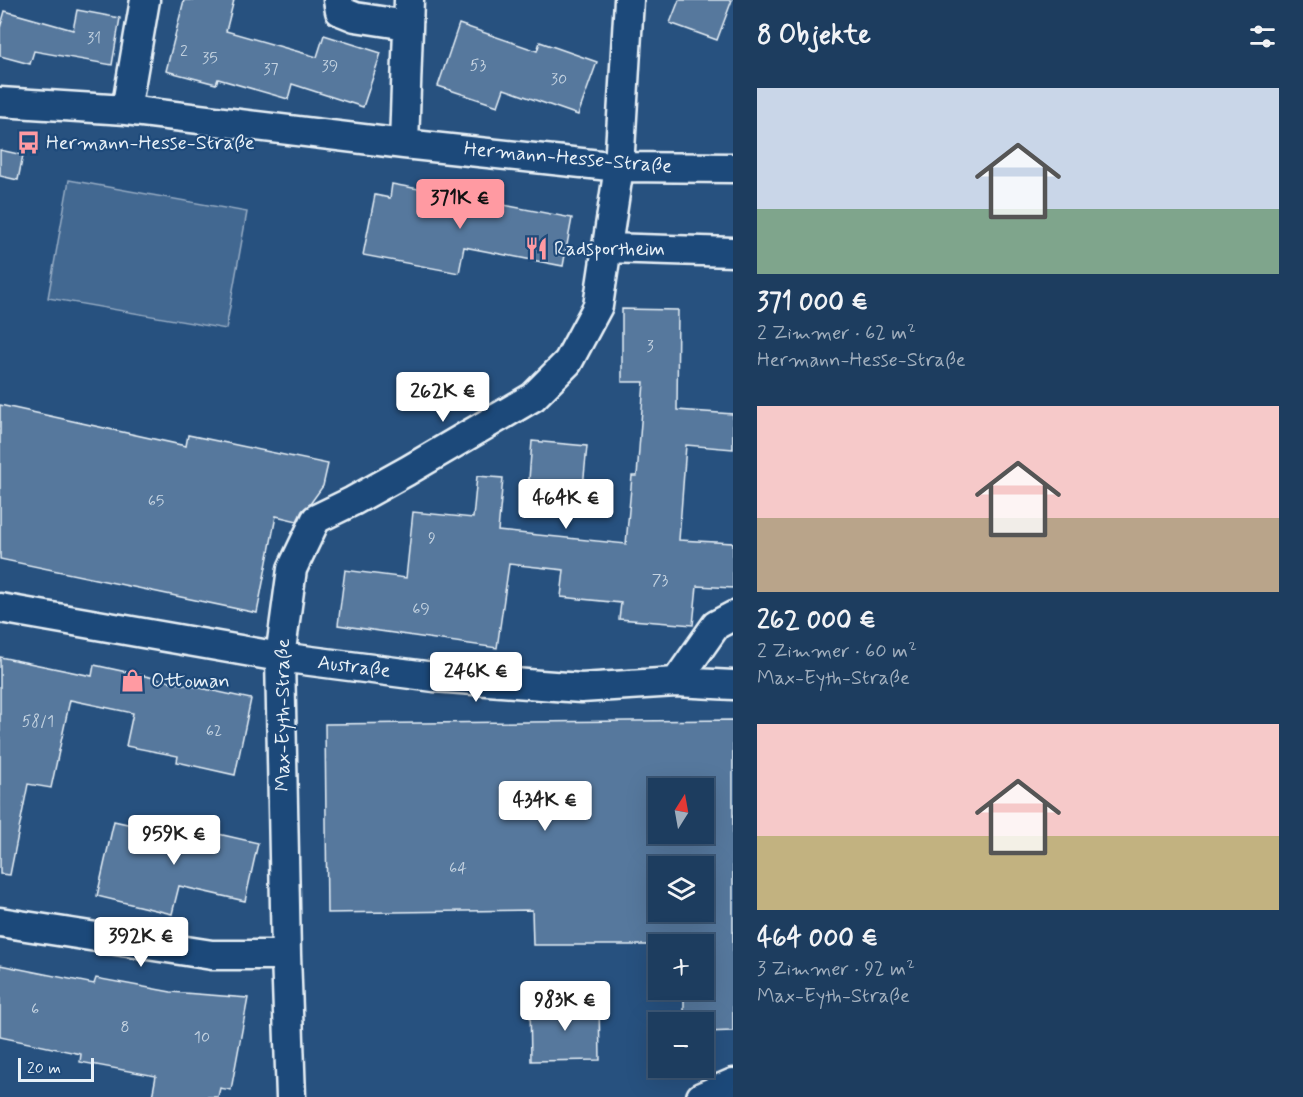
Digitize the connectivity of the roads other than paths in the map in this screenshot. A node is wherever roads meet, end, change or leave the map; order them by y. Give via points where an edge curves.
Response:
1 (145, 0) edge
2 (338, 0) edge
3 (629, 0) edge
4 (408, 13) edge
5 (0, 102) edge
6 (126, 110) junction
7 (404, 144) junction
8 (619, 167) junction
9 (733, 168) edge
10 (607, 248) junction
11 (733, 252) edge
12 (0, 608) edge
13 (733, 616) edge
14 (280, 657) junction
15 (675, 682) junction
16 (733, 685) edge
17 (0, 922) edge
18 (286, 955) junction
19 (733, 1083) edge
20 (291, 1097) edge
21 (701, 1097) edge

1 - 6 street
2 - 4 street via 340,11 355,17
3 - 8 street, Max-Eyth-Straße
4 - 7 street
5 - 6 street, Hermann-Hesse-Straße
6 - 7 street, Hermann-Hesse-Straße
7 - 8 street, Hermann-Hesse-Straße
8 - 9 street, Hermann-Hesse-Straße
8 - 10 street, Max-Eyth-Straße
10 - 11 street
10 - 14 street, Max-Eyth-Straße via 598,306 568,362 533,397 407,471 315,519 292,569
12 - 14 street, Austraße
13 - 15 street via 716,625
14 - 15 street, Austraße via 434,677 581,688
14 - 18 street, Max-Eyth-Straße
15 - 16 street, Austraße
17 - 18 street via 212,955
18 - 20 street, Max-Eyth-Straße
19 - 21 street

